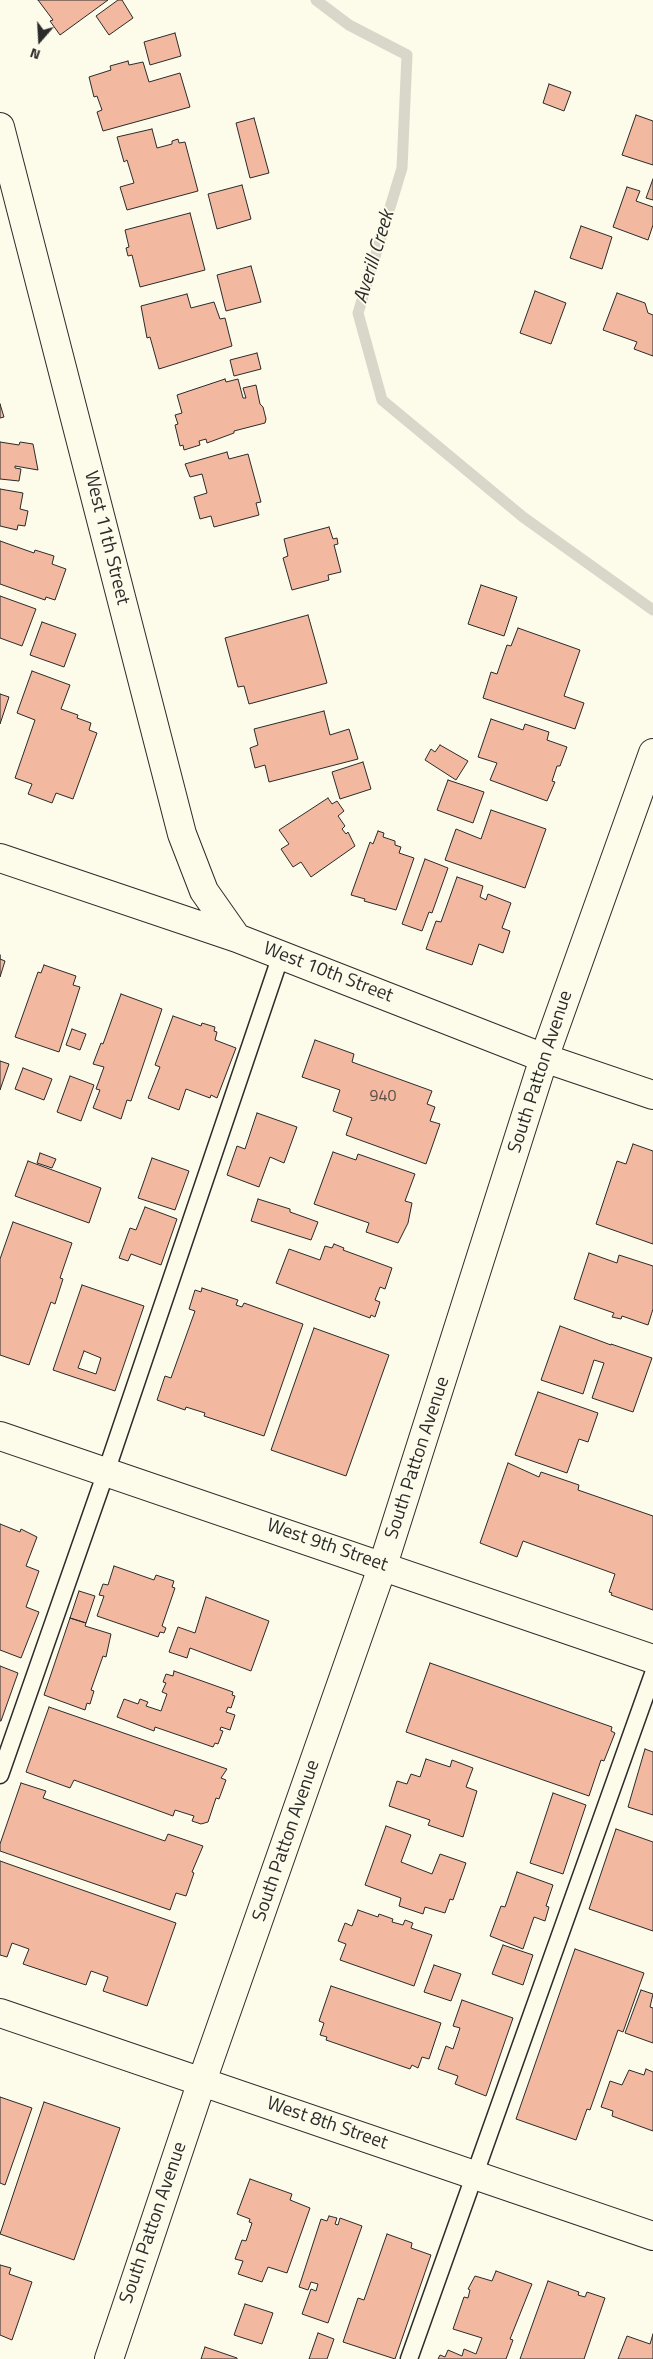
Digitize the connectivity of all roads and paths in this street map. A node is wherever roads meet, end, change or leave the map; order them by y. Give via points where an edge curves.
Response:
1 (0, 126) edge
2 (4, 172) edge
3 (653, 753) edge
4 (0, 858) edge
5 (237, 938) junction
6 (281, 955) junction
7 (544, 1058) junction
8 (653, 1095) edge
9 (0, 1436) edge
10 (106, 1472) junction
11 (383, 1565) junction
12 (653, 1659) edge
13 (653, 1674) edge
14 (0, 1775) edge
15 (0, 2013) edge
16 (202, 2081) junction
17 (475, 2175) junction
18 (653, 2236) edge
19 (109, 2359) edge
20 (409, 2359) edge

1 - 2 street, West 11th Street
2 - 5 street, West 11th Street via 182,834 204,891
3 - 7 street, South Patton Avenue
4 - 5 street, West 10th Street
5 - 6 street, West 10th Street
6 - 7 street, West 10th Street
6 - 10 lane
7 - 8 street, West 10th Street
7 - 11 street, South Patton Avenue
9 - 10 street, West 9th Street
10 - 11 street, West 9th Street
10 - 14 lane
11 - 12 street, West 9th Street
11 - 16 street, South Patton Avenue
13 - 17 lane
15 - 16 street, West 8th Street
16 - 17 street, West 8th Street
16 - 19 street, South Patton Avenue
17 - 18 street, West 8th Street
17 - 20 lane

